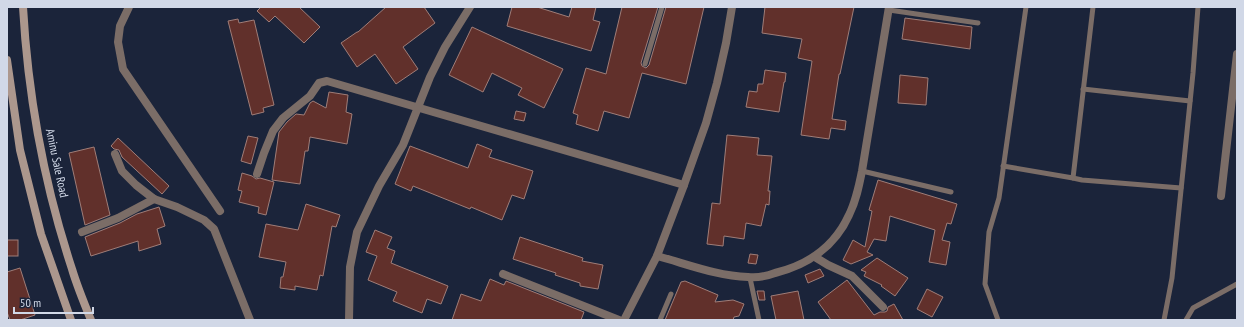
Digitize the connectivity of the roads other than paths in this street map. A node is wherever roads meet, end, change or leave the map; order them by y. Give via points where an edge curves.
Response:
1 (23, 7) edge
2 (129, 7) edge
3 (470, 7) edge
4 (662, 7) edge
5 (732, 7) edge
6 (1026, 7) edge
7 (1093, 7) edge
8 (1198, 7) edge
9 (889, 8) edge
10 (978, 23) dead end
11 (1237, 54) edge
12 (7, 60) edge
13 (645, 64) dead end
14 (1083, 89) junction
15 (1190, 101) junction
16 (418, 108) junction
17 (115, 154) dead end
18 (1003, 166) junction
19 (862, 171) junction
20 (257, 174) dead end
21 (1073, 178) junction
22 (684, 185) junction
23 (1181, 188) junction
24 (951, 192) dead end
25 (1221, 196) dead end
26 (154, 199) junction
27 (220, 211) dead end
28 (82, 232) dead end
29 (657, 256) junction
30 (815, 257) junction
31 (503, 274) dead end
32 (750, 278) junction
33 (1237, 284) edge
34 (671, 294) dead end
35 (883, 307) dead end
36 (71, 320) edge
37 (91, 320) edge
38 (250, 320) edge
39 (349, 320) edge
40 (619, 320) edge
41 (624, 320) edge
42 (660, 320) edge
43 (759, 320) edge
44 (998, 320) edge
45 (1164, 320) edge
46 (1186, 320) edge

1 - 37 street, Aminu Sale Road via 32,107 49,191 72,269
2 - 27 street via 120,26 118,42 123,70
3 - 16 street via 445,46
4 - 13 lane
5 - 22 street via 706,124
6 - 18 lane
7 - 14 lane
8 - 15 lane
9 - 10 lane
9 - 19 street
11 - 25 street
12 - 36 street via 20,150 41,234
14 - 15 lane
14 - 21 lane
15 - 23 lane
16 - 20 street via 327,81 319,83 310,96 283,118 273,131
16 - 22 street
16 - 39 street via 403,145 376,191 357,232 350,267
17 - 26 street via 122,171
18 - 21 lane
18 - 44 lane via 999,198 989,232 985,284
19 - 24 lane
19 - 30 street via 850,215 839,232
21 - 23 lane
22 - 29 street
23 - 45 lane via 1172,278
26 - 28 street via 118,218
26 - 38 street via 204,220 214,229
29 - 32 street via 715,273
29 - 41 street
30 - 32 street via 789,270
30 - 35 street via 852,276
31 - 40 street
32 - 43 lane
33 - 46 lane via 1193,308
34 - 42 lane

